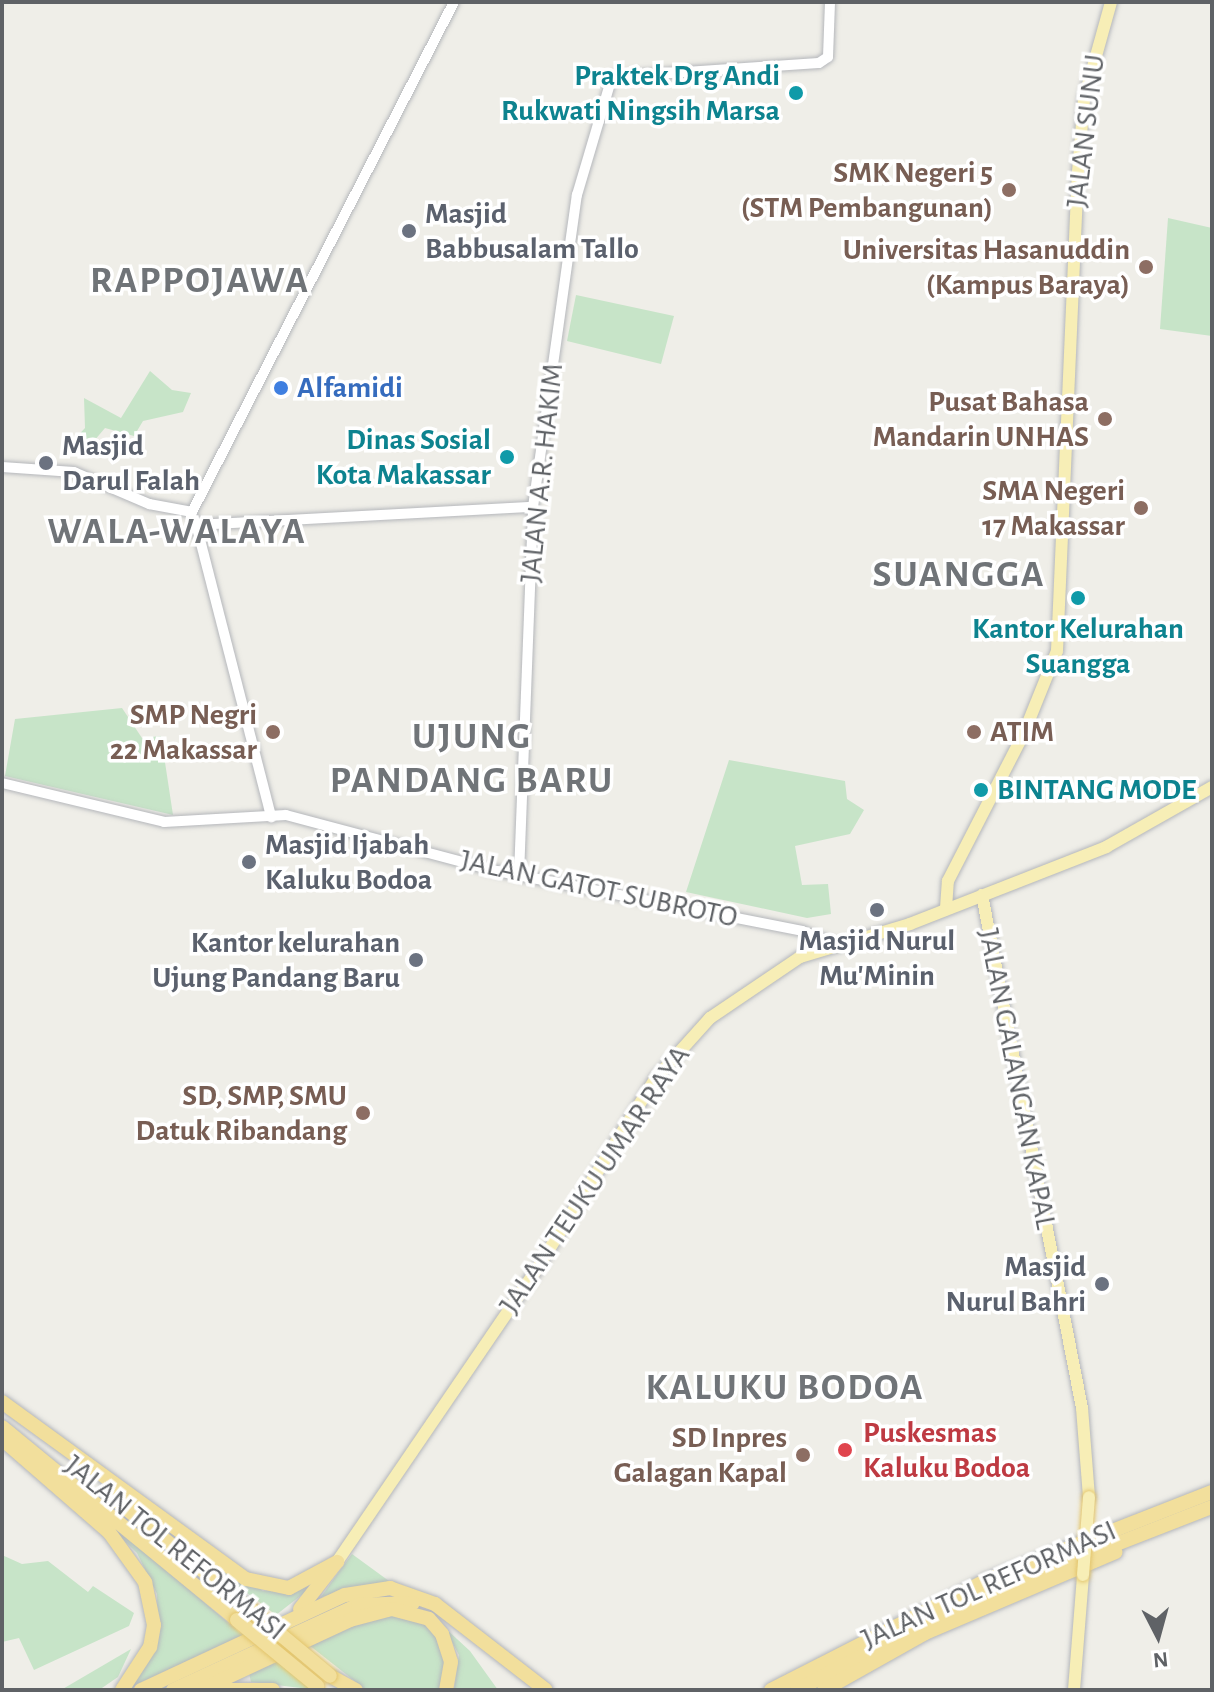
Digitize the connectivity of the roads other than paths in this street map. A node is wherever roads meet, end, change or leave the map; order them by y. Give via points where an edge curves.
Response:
1 (454, 2) edge
2 (830, 2) edge
3 (1111, 2) edge
4 (2, 467) edge
5 (533, 507) junction
6 (192, 512) junction
7 (196, 525) junction
8 (2, 783) edge
9 (1212, 787) edge
10 (271, 817) junction
11 (519, 875) junction
12 (976, 897) junction
13 (950, 907) junction
14 (834, 944) junction
15 (2, 1404) edge
16 (2, 1427) edge
17 (2, 1439) edge
18 (1212, 1492) edge
19 (1212, 1510) edge
20 (337, 1562) junction
21 (265, 1631) junction
22 (804, 1671) junction
23 (332, 1677) junction
24 (822, 1684) edge
25 (320, 1688) edge
26 (122, 1690) edge
27 (141, 1690) edge
28 (173, 1690) edge
29 (200, 1690) edge
30 (221, 1690) edge
31 (273, 1690) edge
32 (346, 1690) edge
33 (356, 1690) edge
34 (446, 1690) edge
35 (527, 1690) edge
36 (546, 1690) edge
37 (762, 1690) edge
38 (771, 1690) edge
39 (798, 1690) edge
40 (1074, 1690) edge

1 - 6 street
2 - 5 street, JALAN A.R. HAKIM via 828,57 789,67 612,77 577,195
3 - 13 main road, JALAN SUNU via 1084,99 1079,157 1057,651 1024,733 948,881
4 - 6 street via 74,472 149,504
5 - 7 street
5 - 11 street, JALAN A.R. HAKIM
6 - 7 street
7 - 10 street
8 - 10 street, JALAN GATOT SUBROTO via 164,822
9 - 12 main road, JALAN TEUKU UMAR RAYA via 1141,832
10 - 11 street, JALAN GATOT SUBROTO via 286,815
11 - 14 street, JALAN GATOT SUBROTO via 802,931
12 - 13 main road, JALAN TEUKU UMAR RAYA
12 - 40 main road, JALAN GALANGAN KAPAL, bridge via 1082,1408 1089,1497
13 - 14 main road, JALAN TEUKU UMAR RAYA
14 - 20 main road, JALAN TEUKU UMAR RAYA via 736,996 673,1057
15 - 20 highway via 246,1579 289,1588
15 - 23 highway, JALAN TOL REFORMASI, bridge
16 - 25 highway, JALAN TOL REFORMASI, bridge
17 - 26 highway via 133,1561 154,1625 150,1647
18 - 22 highway, JALAN TOL REFORMASI via 987,1580
19 - 24 highway via 1000,1600
19 - 24 highway, JALAN TOL REFORMASI via 1003,1586
20 - 21 highway via 317,1595
21 - 27 highway
21 - 36 highway via 365,1589 401,1590 435,1604
22 - 37 highway
22 - 38 highway, JALAN TOL REFORMASI
23 - 32 highway, JALAN TOL REFORMASI
23 - 33 highway
24 - 39 highway
28 - 35 highway via 358,1605 393,1599 437,1615
29 - 34 highway via 350,1620 392,1609 429,1619 442,1634 451,1662
30 - 31 highway

